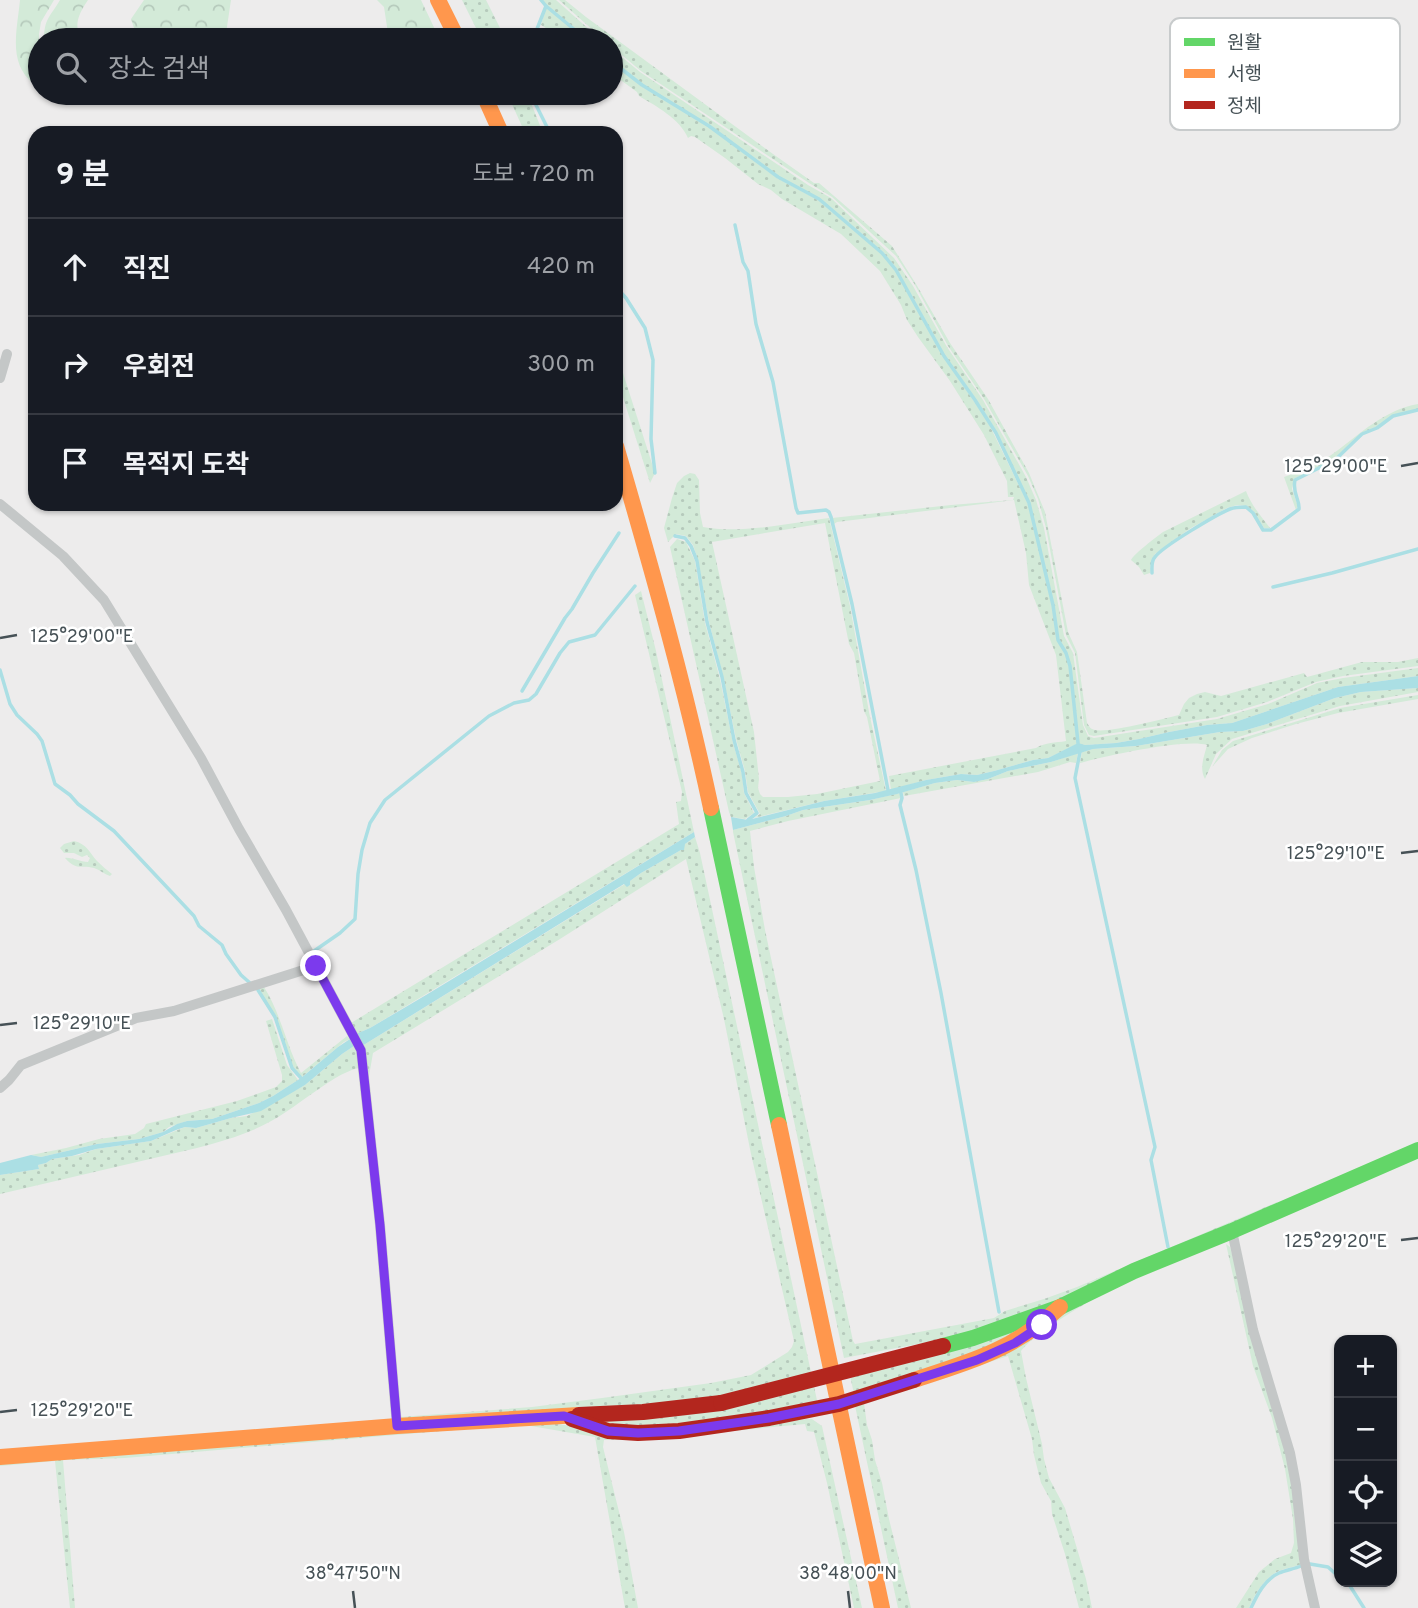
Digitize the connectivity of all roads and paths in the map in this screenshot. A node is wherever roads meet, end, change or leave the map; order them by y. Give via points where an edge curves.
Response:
1 (438, 0) edge
2 (452, 28) edge
3 (488, 105) edge
4 (497, 126) edge
5 (7, 354) dead end
6 (0, 378) edge
7 (623, 470) edge
8 (0, 504) edge
9 (15, 516) junction
10 (0, 517) edge
11 (316, 966) junction
12 (0, 1088) edge
13 (1418, 1150) edge
14 (1232, 1231) junction
15 (1060, 1307) junction
16 (839, 1404) junction
17 (564, 1416) junction
18 (397, 1426) junction
19 (0, 1457) edge
20 (882, 1608) edge
21 (1315, 1608) edge

1 - 2 main road
3 - 4 main road
5 - 6 street
7 - 16 main road via 695,734
8 - 9 street
9 - 10 street
9 - 11 street via 63,556 104,600 201,758
11 - 12 street via 174,1011 136,1018 20,1065
11 - 18 street via 361,1050
13 - 14 main road
14 - 15 main road
14 - 21 street via 1253,1330 1290,1453
15 - 16 main road via 1028,1335 996,1352
15 - 17 main road, bridge via 973,1338 721,1402
16 - 17 main road via 679,1431 638,1433 608,1431
16 - 20 main road
17 - 18 main road
18 - 19 main road

